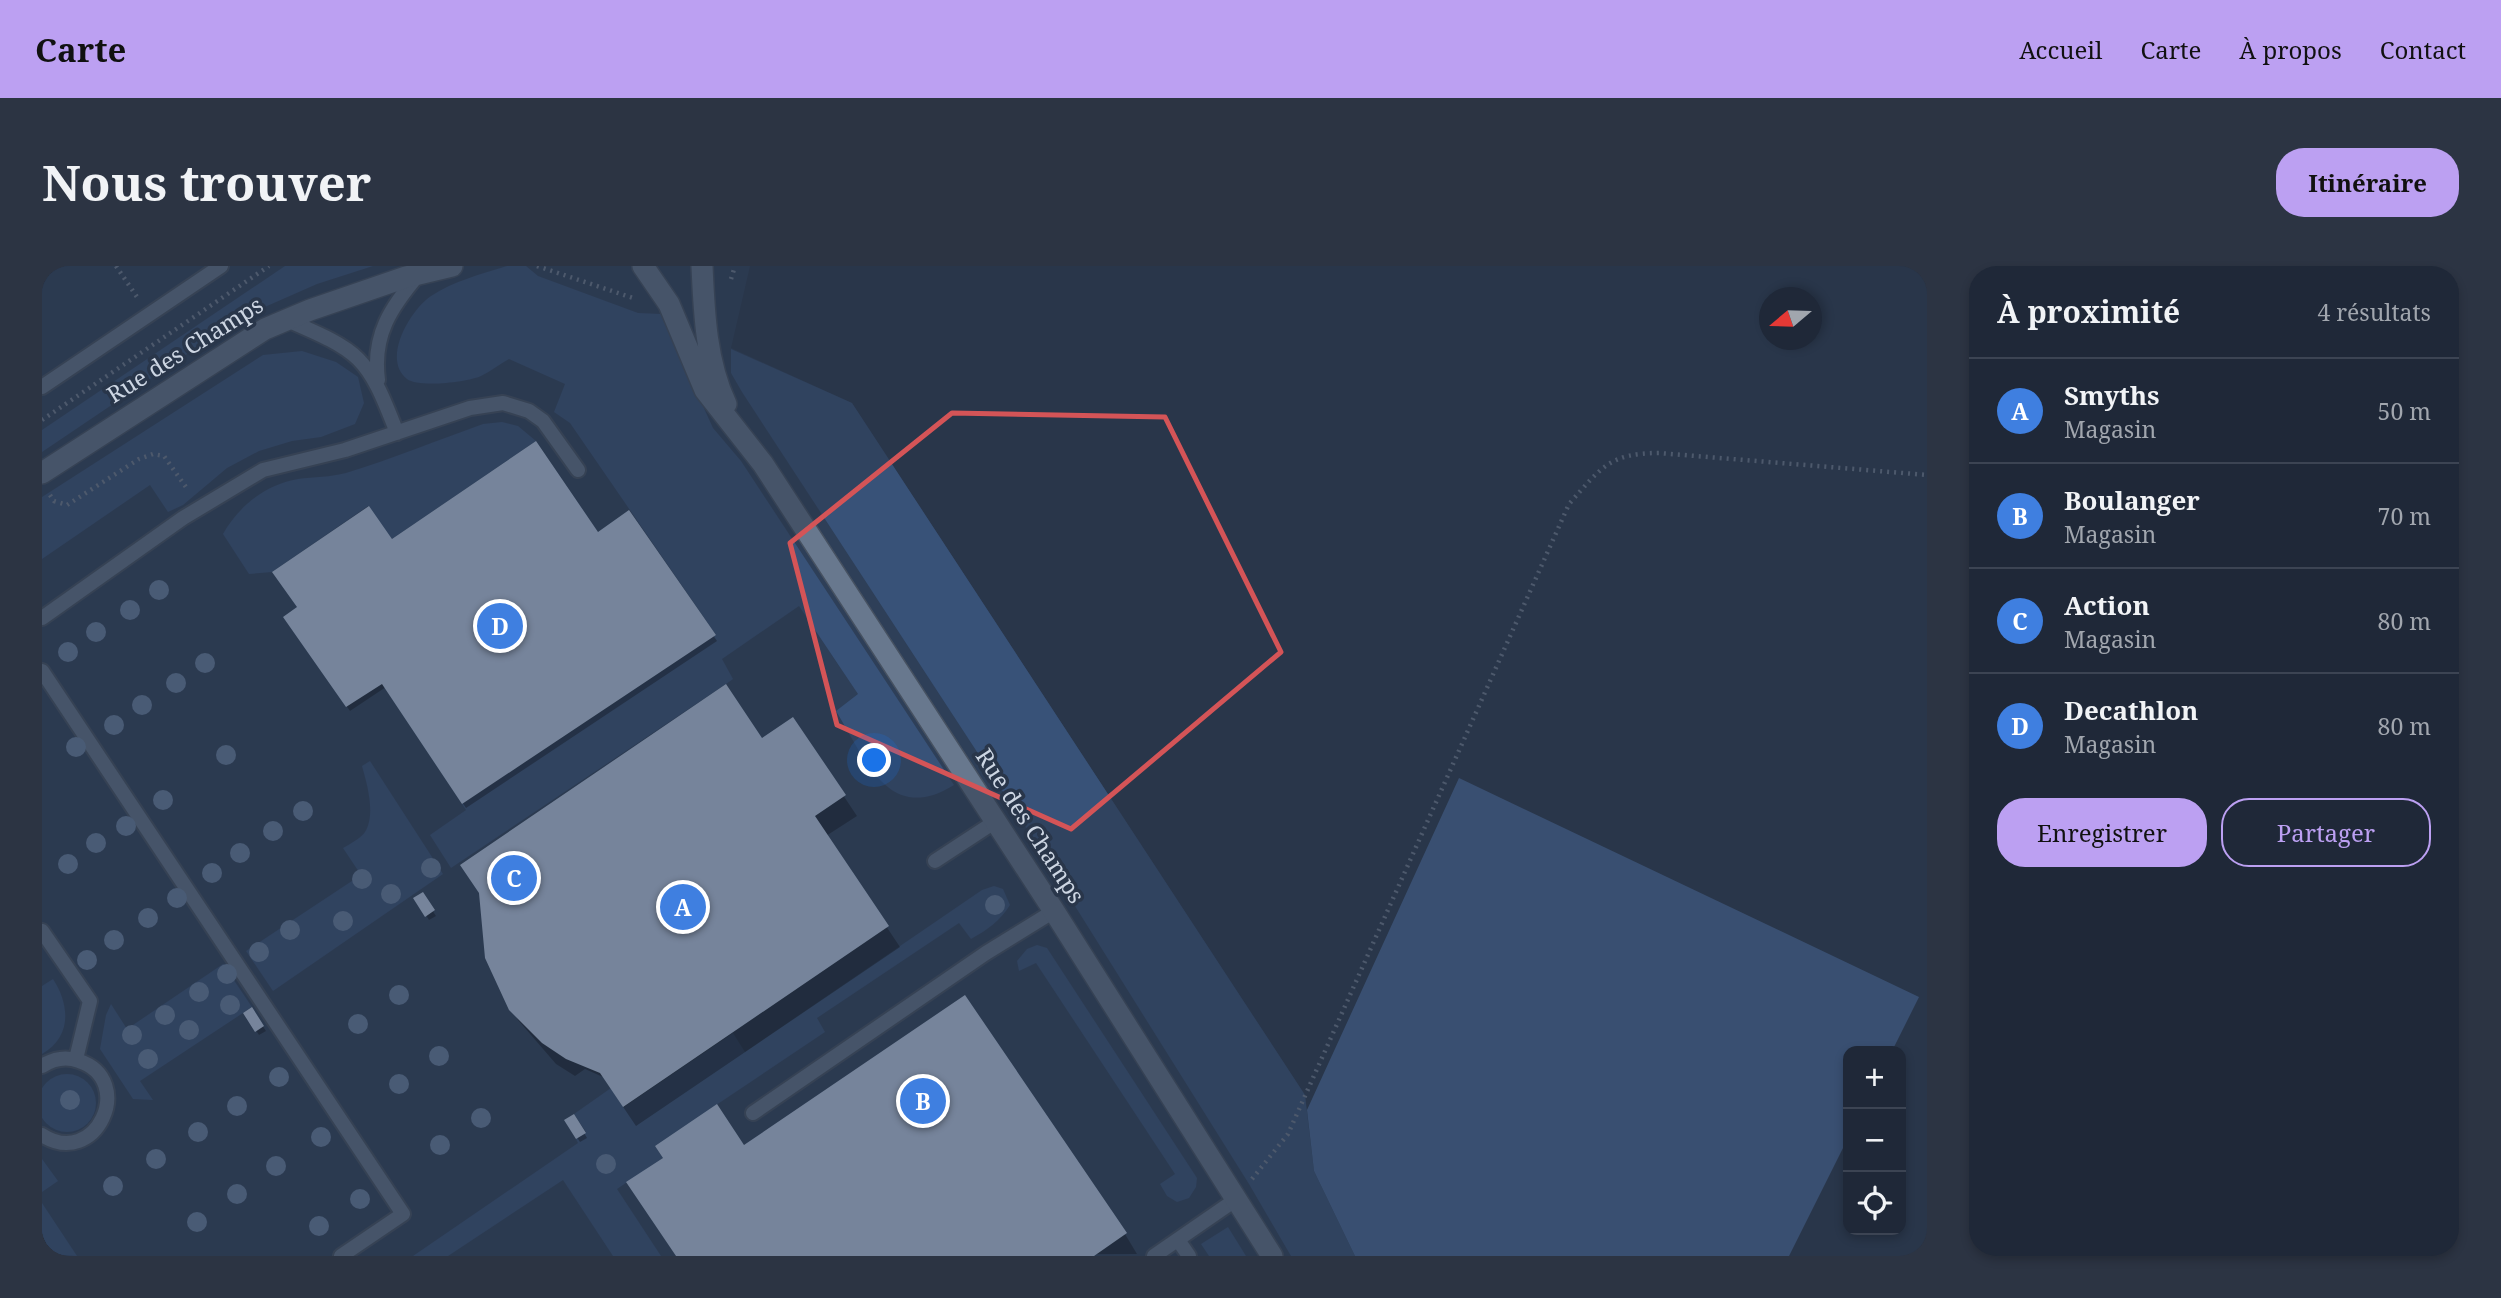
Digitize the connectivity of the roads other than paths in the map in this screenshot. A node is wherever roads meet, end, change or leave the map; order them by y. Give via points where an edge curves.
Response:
1 (221, 266) edge
2 (452, 266) edge
3 (643, 266) edge
4 (702, 266) edge
5 (417, 272) edge
6 (285, 319) junction
7 (42, 387) edge
8 (379, 388) junction
9 (738, 428) junction
10 (397, 433) junction
11 (578, 470) dead end
12 (45, 482) edge
13 (42, 618) edge
14 (42, 671) edge
15 (996, 821) junction
16 (935, 861) dead end
17 (1054, 911) junction
18 (42, 931) edge
19 (76, 1059) junction
20 (42, 1066) edge
21 (753, 1113) dead end
22 (42, 1135) edge
23 (1238, 1198) junction
24 (1178, 1240) junction
25 (341, 1256) edge
26 (1154, 1256) edge
27 (1189, 1256) edge
28 (1272, 1256) edge

1 - 7 lane
2 - 5 street, Rue des Champs
3 - 9 street, Rue des Champs via 669,304 705,390
4 - 9 street, Rue des Champs via 712,362
5 - 6 street, Rue des Champs
5 - 8 lane via 384,321 376,351
6 - 8 lane via 355,354
6 - 12 street, Rue des Champs via 246,340
8 - 10 lane
9 - 15 street, Rue des Champs
10 - 11 lane via 487,404 516,405 543,421
10 - 13 lane via 263,470 199,508
14 - 25 lane via 403,1214
15 - 16 lane
15 - 17 street, Rue des Champs
17 - 21 lane
17 - 23 street, Rue des Champs
18 - 19 lane via 90,1001
19 - 20 lane via 62,1058
19 - 22 lane via 88,1064 104,1082 107,1107 103,1120 95,1131 70,1143
23 - 24 lane
23 - 28 street, Rue des Champs
24 - 26 lane
24 - 27 lane

